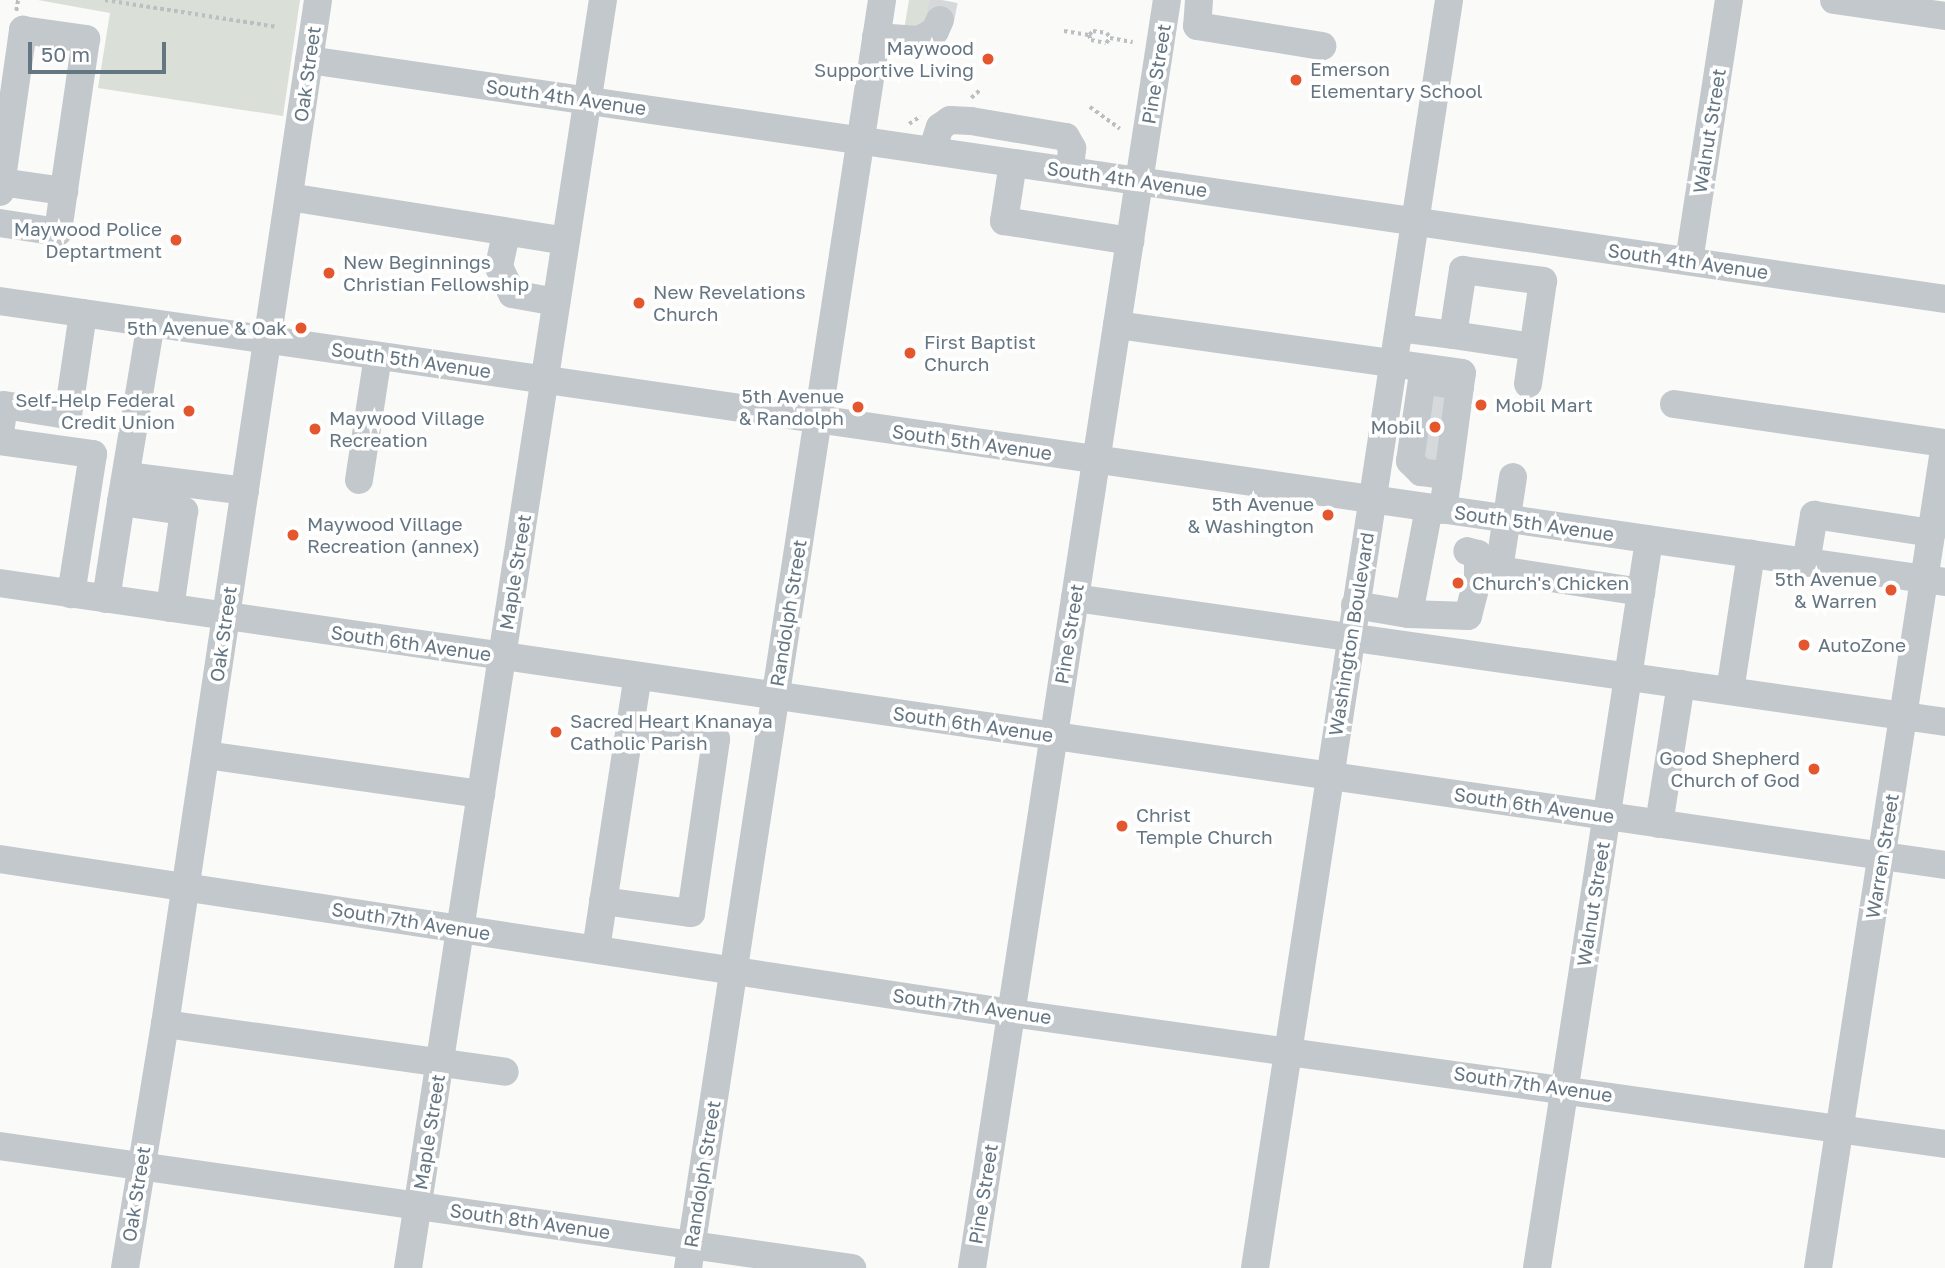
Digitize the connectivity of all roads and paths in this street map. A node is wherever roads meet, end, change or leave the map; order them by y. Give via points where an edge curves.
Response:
1 (104, 0) edge
2 (154, 0) edge
3 (318, 0) edge
4 (603, 0) edge
5 (882, 0) edge
6 (1167, 0) edge
7 (1199, 0) edge
8 (1449, 0) edge
9 (1728, 0) edge
10 (1833, 0) edge
11 (148, 7) junction
12 (1945, 16) edge
13 (940, 20) tunnel mouth
14 (12, 27) edge
15 (277, 27) dead end
16 (1064, 31) dead end
17 (1089, 35) junction
18 (876, 37) junction
19 (1110, 38) junction
20 (1133, 41) dead end
21 (1322, 46) dead end
22 (309, 60) junction
23 (587, 100) junction
24 (1090, 107) dead end
25 (1120, 129) dead end
26 (861, 140) junction
27 (932, 151) junction
28 (1013, 163) junction
29 (1070, 171) junction
30 (1139, 181) junction
31 (1, 187) edge
32 (64, 191) junction
33 (289, 197) junction
34 (1416, 222) junction
35 (0, 223) edge
36 (1517, 236) junction
37 (566, 241) junction
38 (1130, 241) junction
39 (504, 243) dead end
40 (1689, 261) junction
41 (1510, 276) junction
42 (1945, 299) edge
43 (0, 301) edge
44 (556, 302) junction
45 (83, 313) junction
46 (151, 323) junction
47 (1117, 325) junction
48 (1399, 328) junction
49 (1453, 335) junction
50 (267, 340) junction
51 (1533, 347) junction
52 (378, 356) junction
53 (544, 380) junction
54 (1528, 384) dead end
55 (1674, 404) dead end
56 (1433, 417) junction
57 (818, 419) junction
58 (0, 433) edge
59 (0, 441) edge
60 (1945, 443) edge
61 (1096, 460) junction
62 (1513, 477) dead end
63 (359, 480) dead end
64 (124, 489) junction
65 (244, 491) junction
66 (1371, 499) junction
67 (1436, 509) junction
68 (1471, 514) junction
69 (1507, 519) junction
70 (1932, 533) junction
71 (1649, 540) junction
72 (1423, 543) junction
73 (1467, 551) junction
74 (1751, 554) junction
75 (1806, 563) junction
76 (1935, 581) edge
77 (0, 583) edge
78 (1641, 592) junction
79 (71, 594) junction
80 (106, 598) junction
81 (1075, 598) junction
82 (1355, 606) junction
83 (170, 608) junction
84 (1409, 614) junction
85 (226, 616) junction
86 (1351, 637) junction
87 (502, 656) junction
88 (638, 676) junction
89 (1628, 676) junction
90 (1681, 684) junction
91 (1730, 691) junction
92 (776, 696) junction
93 (1904, 716) junction
94 (1945, 722) edge
95 (629, 728) junction
96 (1054, 736) junction
97 (206, 755) junction
98 (1330, 775) junction
99 (481, 794) junction
100 (1607, 816) junction
101 (1659, 824) junction
102 (1882, 856) junction
103 (0, 859) edge
104 (1945, 865) edge
105 (186, 886) junction
106 (603, 901) junction
107 (461, 928) junction
108 (596, 949) junction
109 (733, 970) junction
110 (1011, 1013) junction
111 (165, 1024) junction
112 (1288, 1050) junction
113 (440, 1064) junction
114 (505, 1072) dead end
115 (1565, 1088) junction
116 (1840, 1129) junction
117 (1945, 1144) edge
118 (0, 1146) edge
119 (139, 1165) junction
120 (418, 1205) junction
121 (690, 1256) edge
122 (125, 1268) edge
123 (408, 1268) edge
124 (852, 1268) edge
125 (972, 1268) edge
126 (1255, 1268) edge
127 (1538, 1268) edge
128 (1818, 1268) edge

1 - 11 path
2 - 11 path
3 - 22 street, Oak Street
4 - 23 street, Maple Street
5 - 18 street, Randolph Street
6 - 30 street, Pine Street
7 - 21 street via 1197,26
8 - 34 street, Washington Boulevard
9 - 40 street, Walnut Street
10 - 12 street
11 - 15 path
13 - 18 street via 935,31 919,40
14 - 31 street
14 - 32 street via 86,40
16 - 17 path
17 - 19 path via 1093,31
17 - 19 path via 1091,40 1106,43
18 - 26 street, Randolph Street
19 - 20 path
22 - 23 street, South 4th Avenue
22 - 33 street, Oak Street
23 - 26 street, South 4th Avenue
23 - 37 street, Maple Street
24 - 25 path
26 - 27 street, South 4th Avenue
26 - 57 street, Randolph Street
27 - 28 street, South 4th Avenue
27 - 29 street via 940,127 950,120 971,121 1066,137 1072,148
28 - 29 street, South 4th Avenue
28 - 38 street via 1004,221
29 - 30 street, South 4th Avenue
30 - 34 street, South 4th Avenue
30 - 38 street, Pine Street
31 - 32 street
32 - 35 street via 58,232
33 - 37 street
33 - 50 street, Oak Street
34 - 36 street, South 4th Avenue
34 - 48 street, Washington Boulevard
36 - 40 street, South 4th Avenue
36 - 41 street
37 - 44 street, Maple Street
38 - 47 street, Pine Street
39 - 44 street via 499,267 512,294
40 - 42 street, South 4th Avenue
41 - 49 street via 1462,270
41 - 51 street via 1543,281
43 - 45 street, South 5th Avenue
44 - 53 street, Maple Street
45 - 46 street, South 5th Avenue
45 - 58 street via 68,415 4,405
46 - 50 street, South 5th Avenue
46 - 64 street
47 - 56 street
47 - 61 street, Pine Street
48 - 49 street
48 - 56 street, Washington Boulevard
49 - 51 street
50 - 52 street, South 5th Avenue
50 - 65 street, Oak Street
51 - 54 street
52 - 53 street, South 5th Avenue
52 - 63 street
53 - 57 street, South 5th Avenue
53 - 87 street, Maple Street
55 - 60 street
56 - 66 street, Washington Boulevard
56 - 67 street
57 - 61 street, South 5th Avenue
57 - 92 street, Randolph Street
59 - 79 street via 93,454
60 - 70 street, Warren Street
61 - 66 street, South 5th Avenue
61 - 81 street, Pine Street
62 - 69 street
64 - 65 street
64 - 80 street
64 - 83 street via 184,511
65 - 85 street, Oak Street
66 - 67 street, South 5th Avenue
66 - 82 street, Washington Boulevard
67 - 68 street, South 5th Avenue
67 - 72 street
68 - 69 street, South 5th Avenue
68 - 73 street
69 - 71 street, South 5th Avenue
69 - 78 street via 1499,570
70 - 75 street via 1814,515
70 - 76 street, Warren Street
71 - 74 street, South 5th Avenue
71 - 78 street, Walnut Street
72 - 73 street
72 - 84 street
73 - 84 street via 1478,554 1478,577 1468,616
74 - 75 street, South 5th Avenue
74 - 91 street
75 - 76 street, South 5th Avenue
76 - 93 street, Warren Street
77 - 79 street, South 6th Avenue
78 - 89 street, Walnut Street
79 - 80 street, South 6th Avenue
80 - 83 street, South 6th Avenue
81 - 86 street
81 - 96 street, Pine Street
82 - 84 street
82 - 86 street, Washington Boulevard
83 - 85 street, South 6th Avenue
85 - 87 street, South 6th Avenue
85 - 97 street, Oak Street
86 - 89 street
86 - 98 street, Washington Boulevard
87 - 88 street, South 6th Avenue
87 - 99 street, Maple Street
88 - 92 street, South 6th Avenue
88 - 95 street
89 - 90 street
89 - 100 street, Walnut Street
90 - 91 street
90 - 101 street
91 - 93 street
92 - 96 street, South 6th Avenue
92 - 109 street, Randolph Street
93 - 94 street
93 - 102 street, Warren Street
95 - 106 street
95 - 106 street via 716,739 691,913
96 - 98 street, South 6th Avenue
96 - 110 street, Pine Street
97 - 99 street
97 - 105 street, Oak Street
98 - 100 street, South 6th Avenue
98 - 112 street, Washington Boulevard
99 - 107 street, Maple Street
100 - 101 street, South 6th Avenue
100 - 115 street, Walnut Street
101 - 102 street, South 6th Avenue
102 - 104 street, South 6th Avenue
102 - 116 street, Warren Street
103 - 105 street, South 7th Avenue
105 - 107 street, South 7th Avenue
105 - 111 street, Oak Street
106 - 108 street
107 - 108 street, South 7th Avenue
107 - 113 street, Maple Street
108 - 109 street, South 7th Avenue
109 - 110 street, South 7th Avenue
109 - 121 street, Randolph Street
110 - 112 street, South 7th Avenue
110 - 125 street, Pine Street
111 - 113 street
111 - 119 street, Oak Street
112 - 115 street, South 7th Avenue
112 - 126 street, Washington Boulevard
113 - 114 street
113 - 120 street, Maple Street
115 - 116 street, South 7th Avenue
115 - 127 street, Walnut Street
116 - 117 street, South 7th Avenue
116 - 128 street, Warren Street
118 - 119 street, South 8th Avenue
119 - 120 street, South 8th Avenue
119 - 122 street, Oak Street
120 - 121 street, South 8th Avenue
120 - 123 street, Maple Street
121 - 124 street, South 8th Avenue

